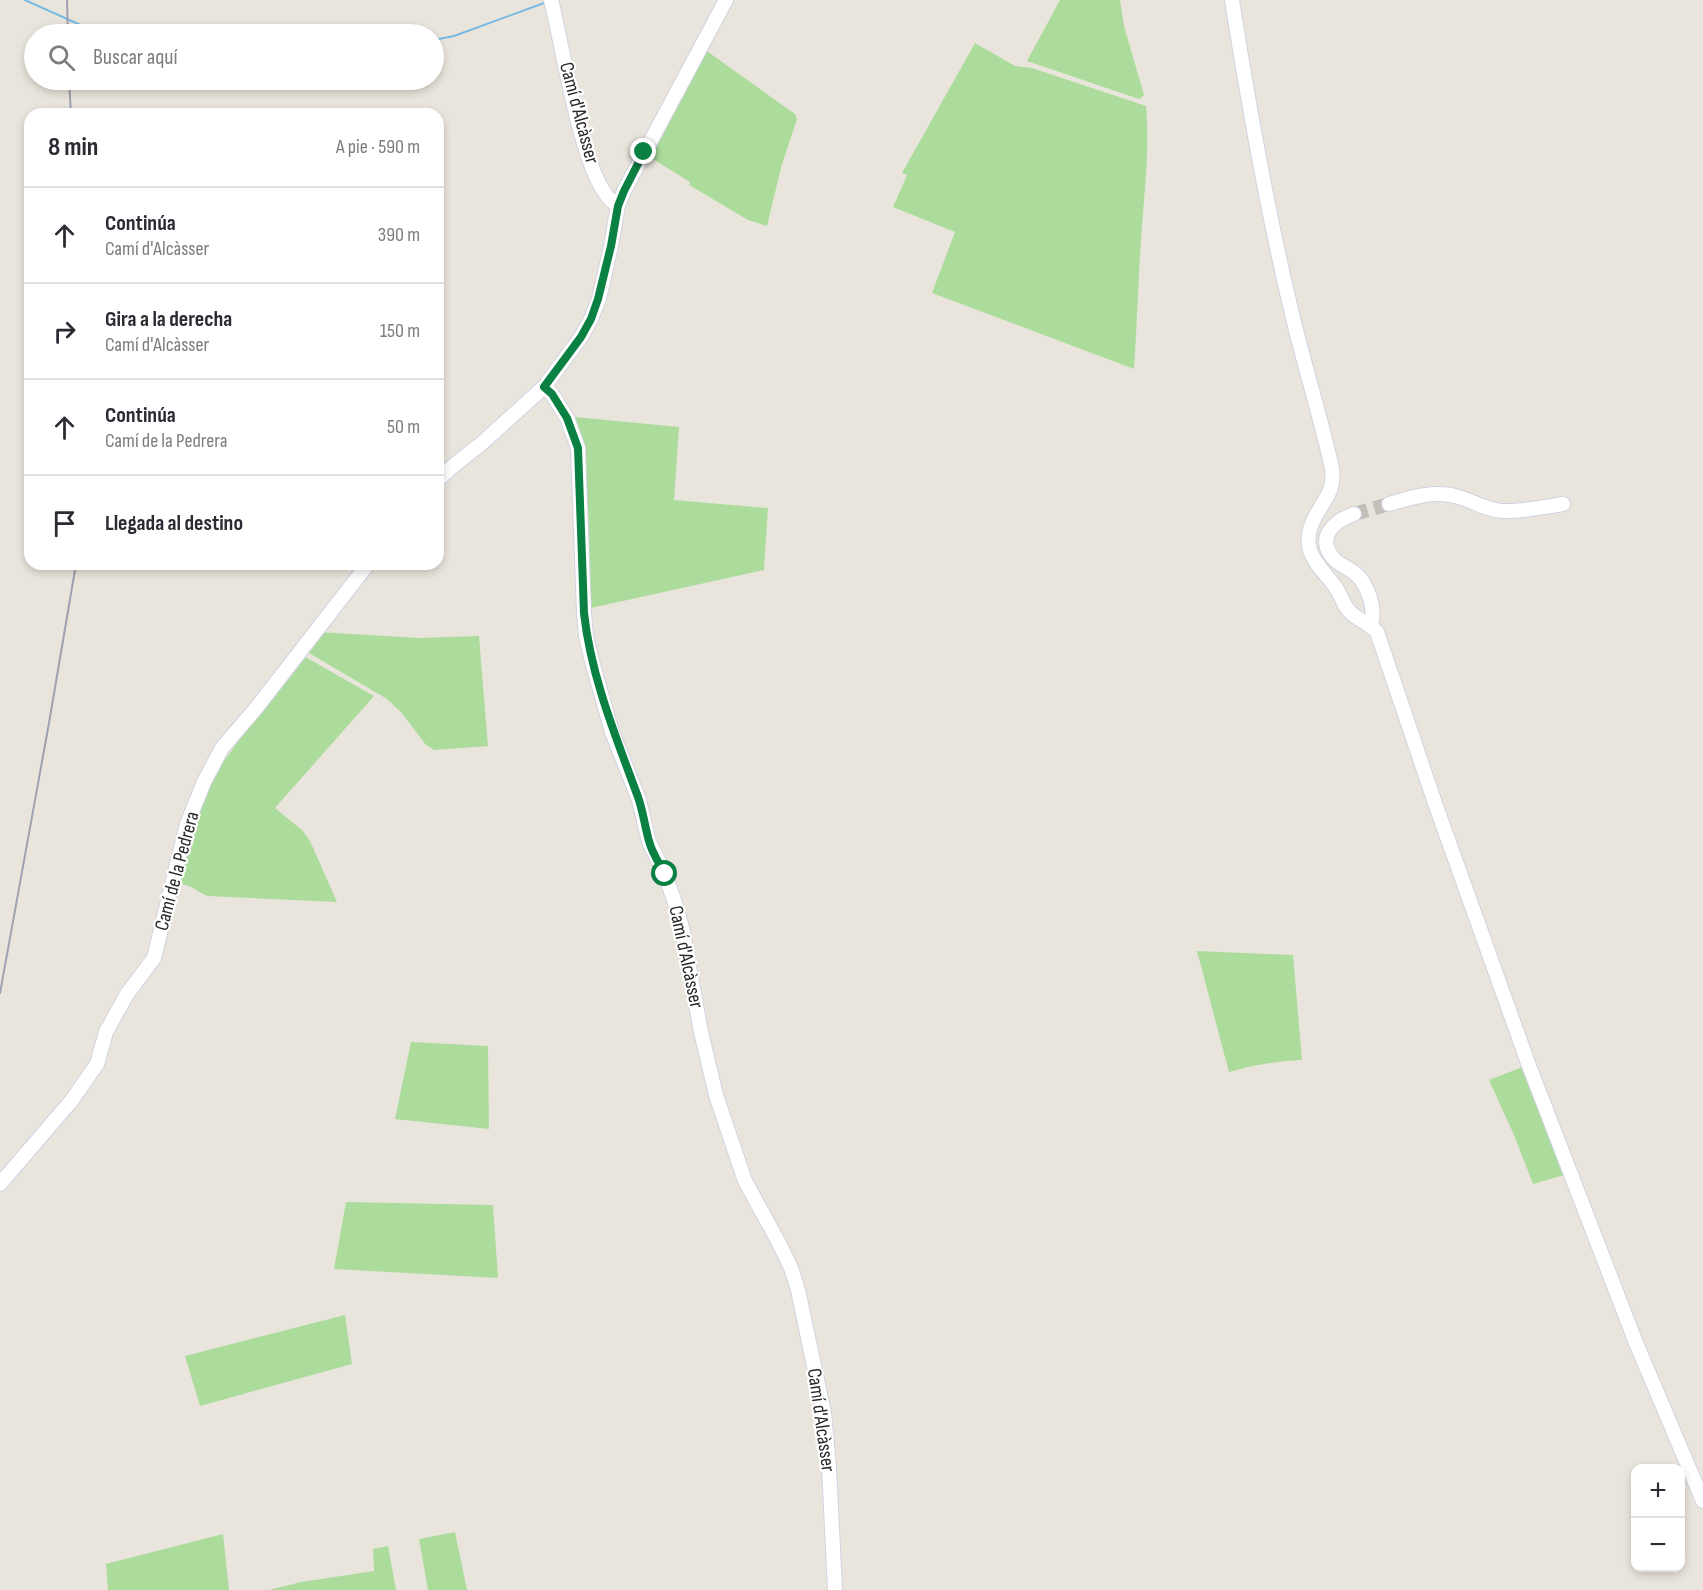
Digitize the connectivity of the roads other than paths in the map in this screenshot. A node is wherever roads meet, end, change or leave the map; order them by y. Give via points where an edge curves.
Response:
1 (551, 0) edge
2 (726, 0) edge
3 (1232, 0) edge
4 (618, 206) junction
5 (544, 387) junction
6 (444, 474) edge
7 (1389, 504) tunnel mouth
8 (1563, 504) dead end
9 (1354, 514) tunnel mouth
10 (363, 570) edge
11 (1371, 625) junction
12 (0, 1184) edge
13 (1703, 1501) edge
14 (835, 1590) edge

1 - 4 street, Camí d'Alcàsser via 587,156 600,186 611,203
2 - 4 street
3 - 11 street via 1280,259 1334,477 1331,492 1314,520 1309,546 1317,565 1351,614
4 - 5 street via 591,319
5 - 6 street
5 - 14 street, Camí d'Alcàsser via 567,418 578,448 584,613 593,666 612,732 639,800 649,842 675,903 709,1070 740,1169 791,1268 798,1290 824,1413
7 - 8 street via 1435,493 1503,511
9 - 11 street via 1330,528 1328,550 1361,580 1372,608
10 - 12 street, Camí de la Pedrera via 222,748 187,824 154,958 127,994 106,1032 91,1073
11 - 13 street via 1377,632 1529,1065 1636,1343

